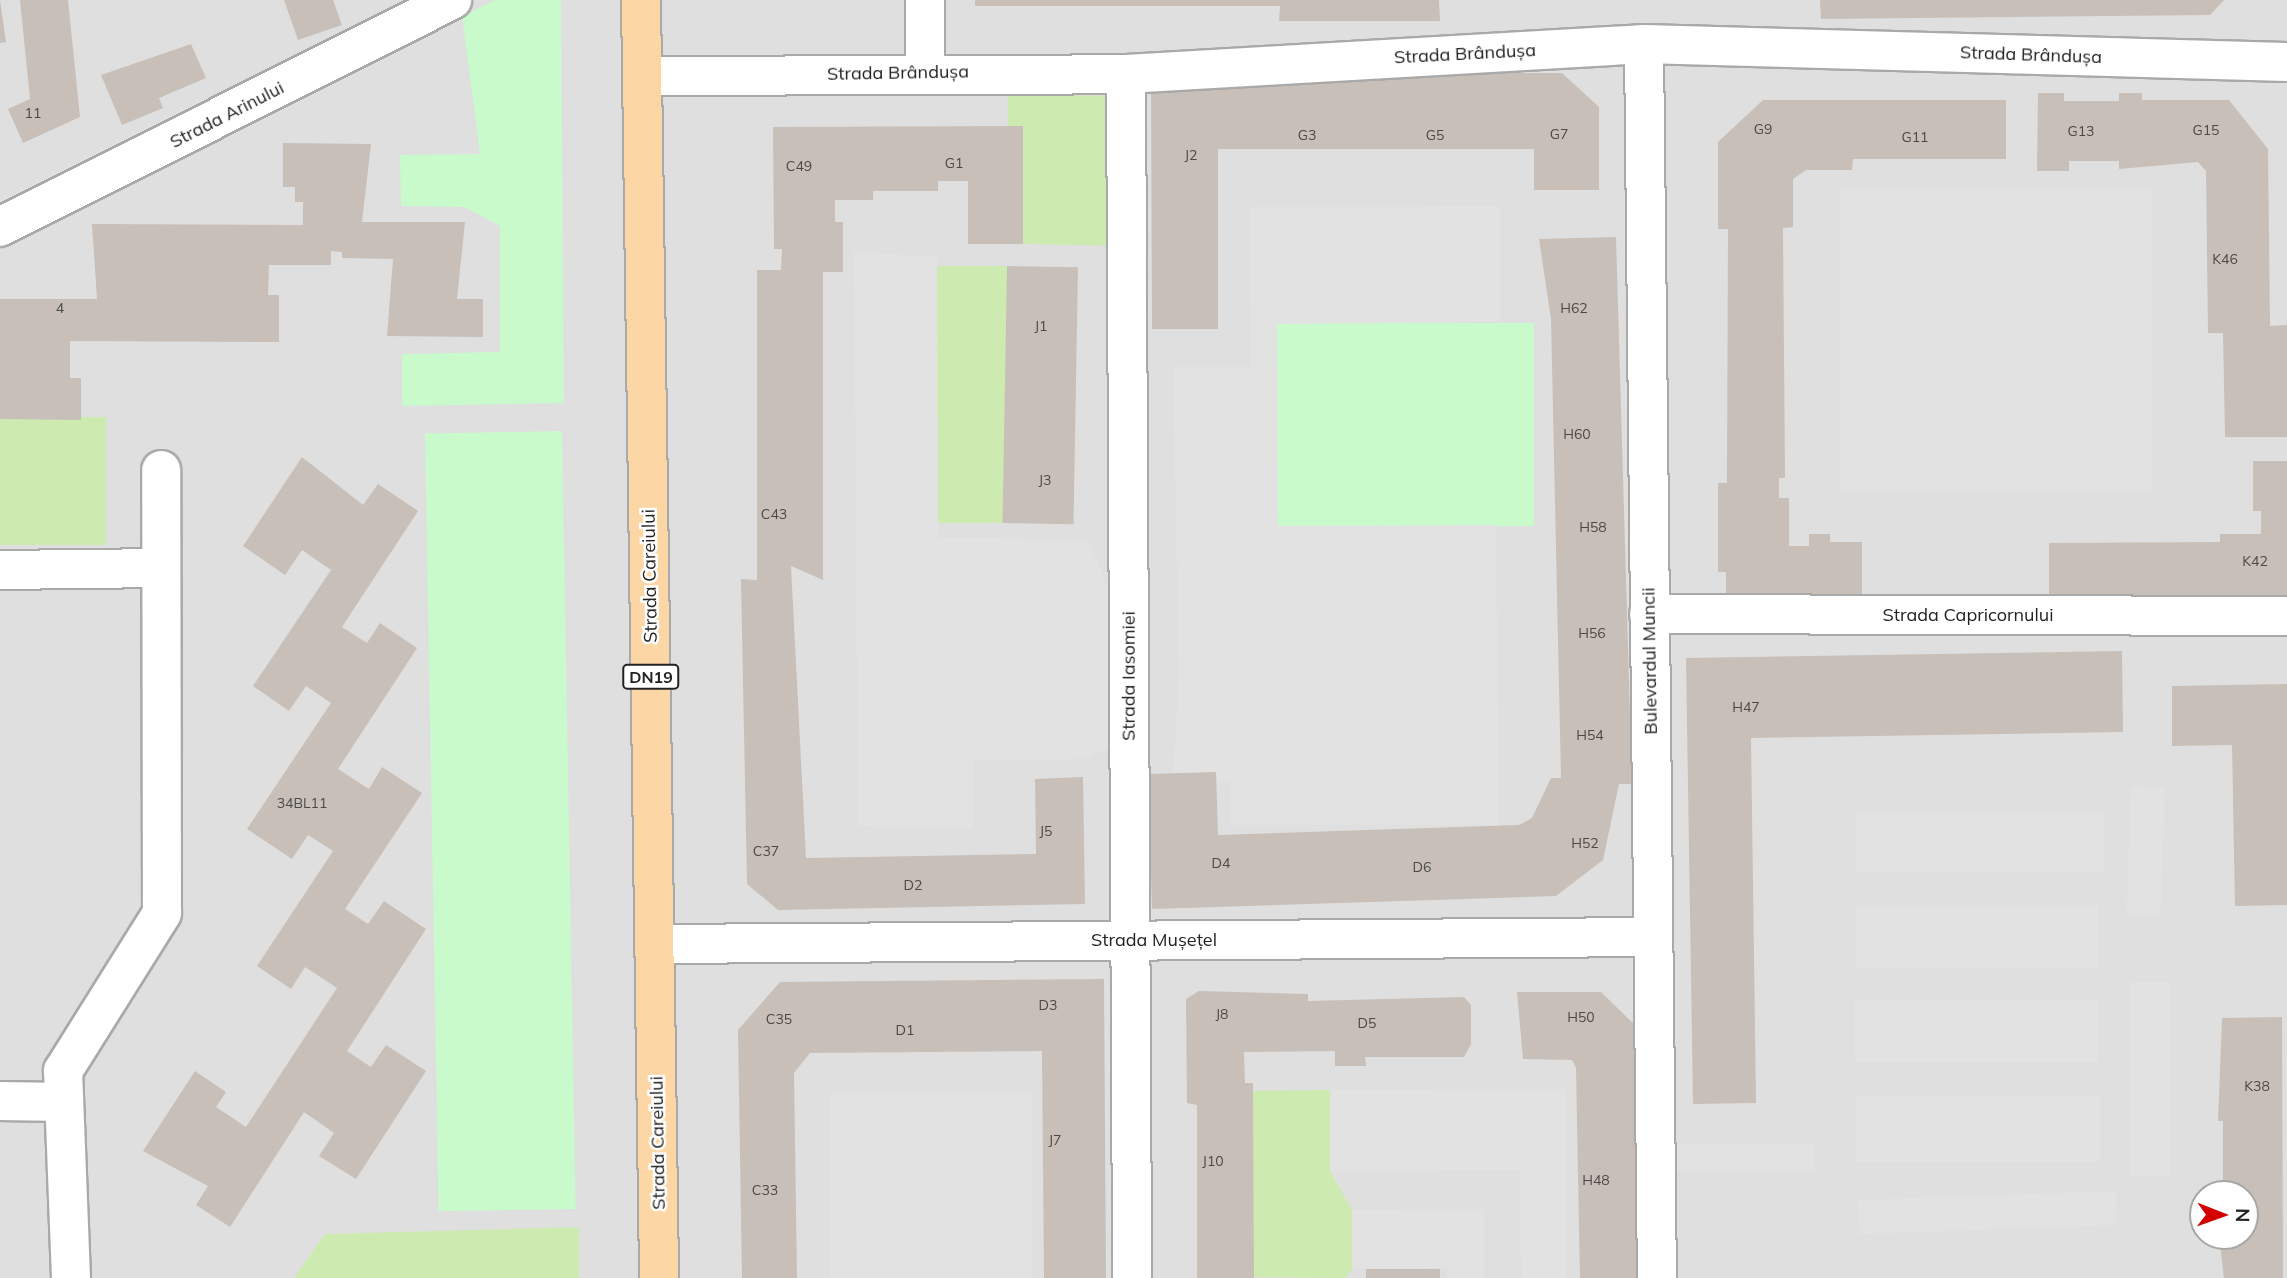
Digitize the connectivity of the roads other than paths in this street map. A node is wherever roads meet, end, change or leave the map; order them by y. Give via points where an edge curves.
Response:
1 (452, 0) edge
2 (642, 0) edge
3 (925, 0) edge
4 (1644, 44) junction
5 (2287, 62) edge
6 (925, 71) junction
7 (1126, 74) junction
8 (643, 76) junction
9 (0, 227) edge
10 (161, 470) dead end
11 (161, 568) junction
12 (0, 570) edge
13 (1650, 614) junction
14 (2287, 616) edge
15 (1653, 937) junction
16 (1129, 941) junction
17 (656, 944) junction
18 (0, 1101) edge
19 (64, 1102) junction
20 (71, 1278) edge
21 (659, 1278) edge
22 (1132, 1278) edge
23 (1657, 1278) edge

1 - 9 street, Strada Arinului
2 - 8 main road, Strada Careiului / DN19
3 - 6 street
4 - 5 street, Strada Brândușa
4 - 7 street, Strada Brândușa
4 - 13 street, Bulevardul Muncii
6 - 7 street, Strada Brândușa
6 - 8 street, Strada Brândușa
7 - 16 street, Strada Iasomiei
8 - 17 main road, Strada Careiului / DN19
10 - 11 street
11 - 12 street
11 - 19 street via 162,913 62,1071
13 - 14 street, Strada Capricornului
13 - 15 street, Bulevardul Muncii
15 - 16 street, Strada Mușețel
15 - 23 street, Bulevardul Muncii
16 - 17 street, Strada Mușețel
16 - 22 street, Strada Iasomiei
17 - 21 main road, Strada Careiului / DN19
18 - 19 street
19 - 20 street

